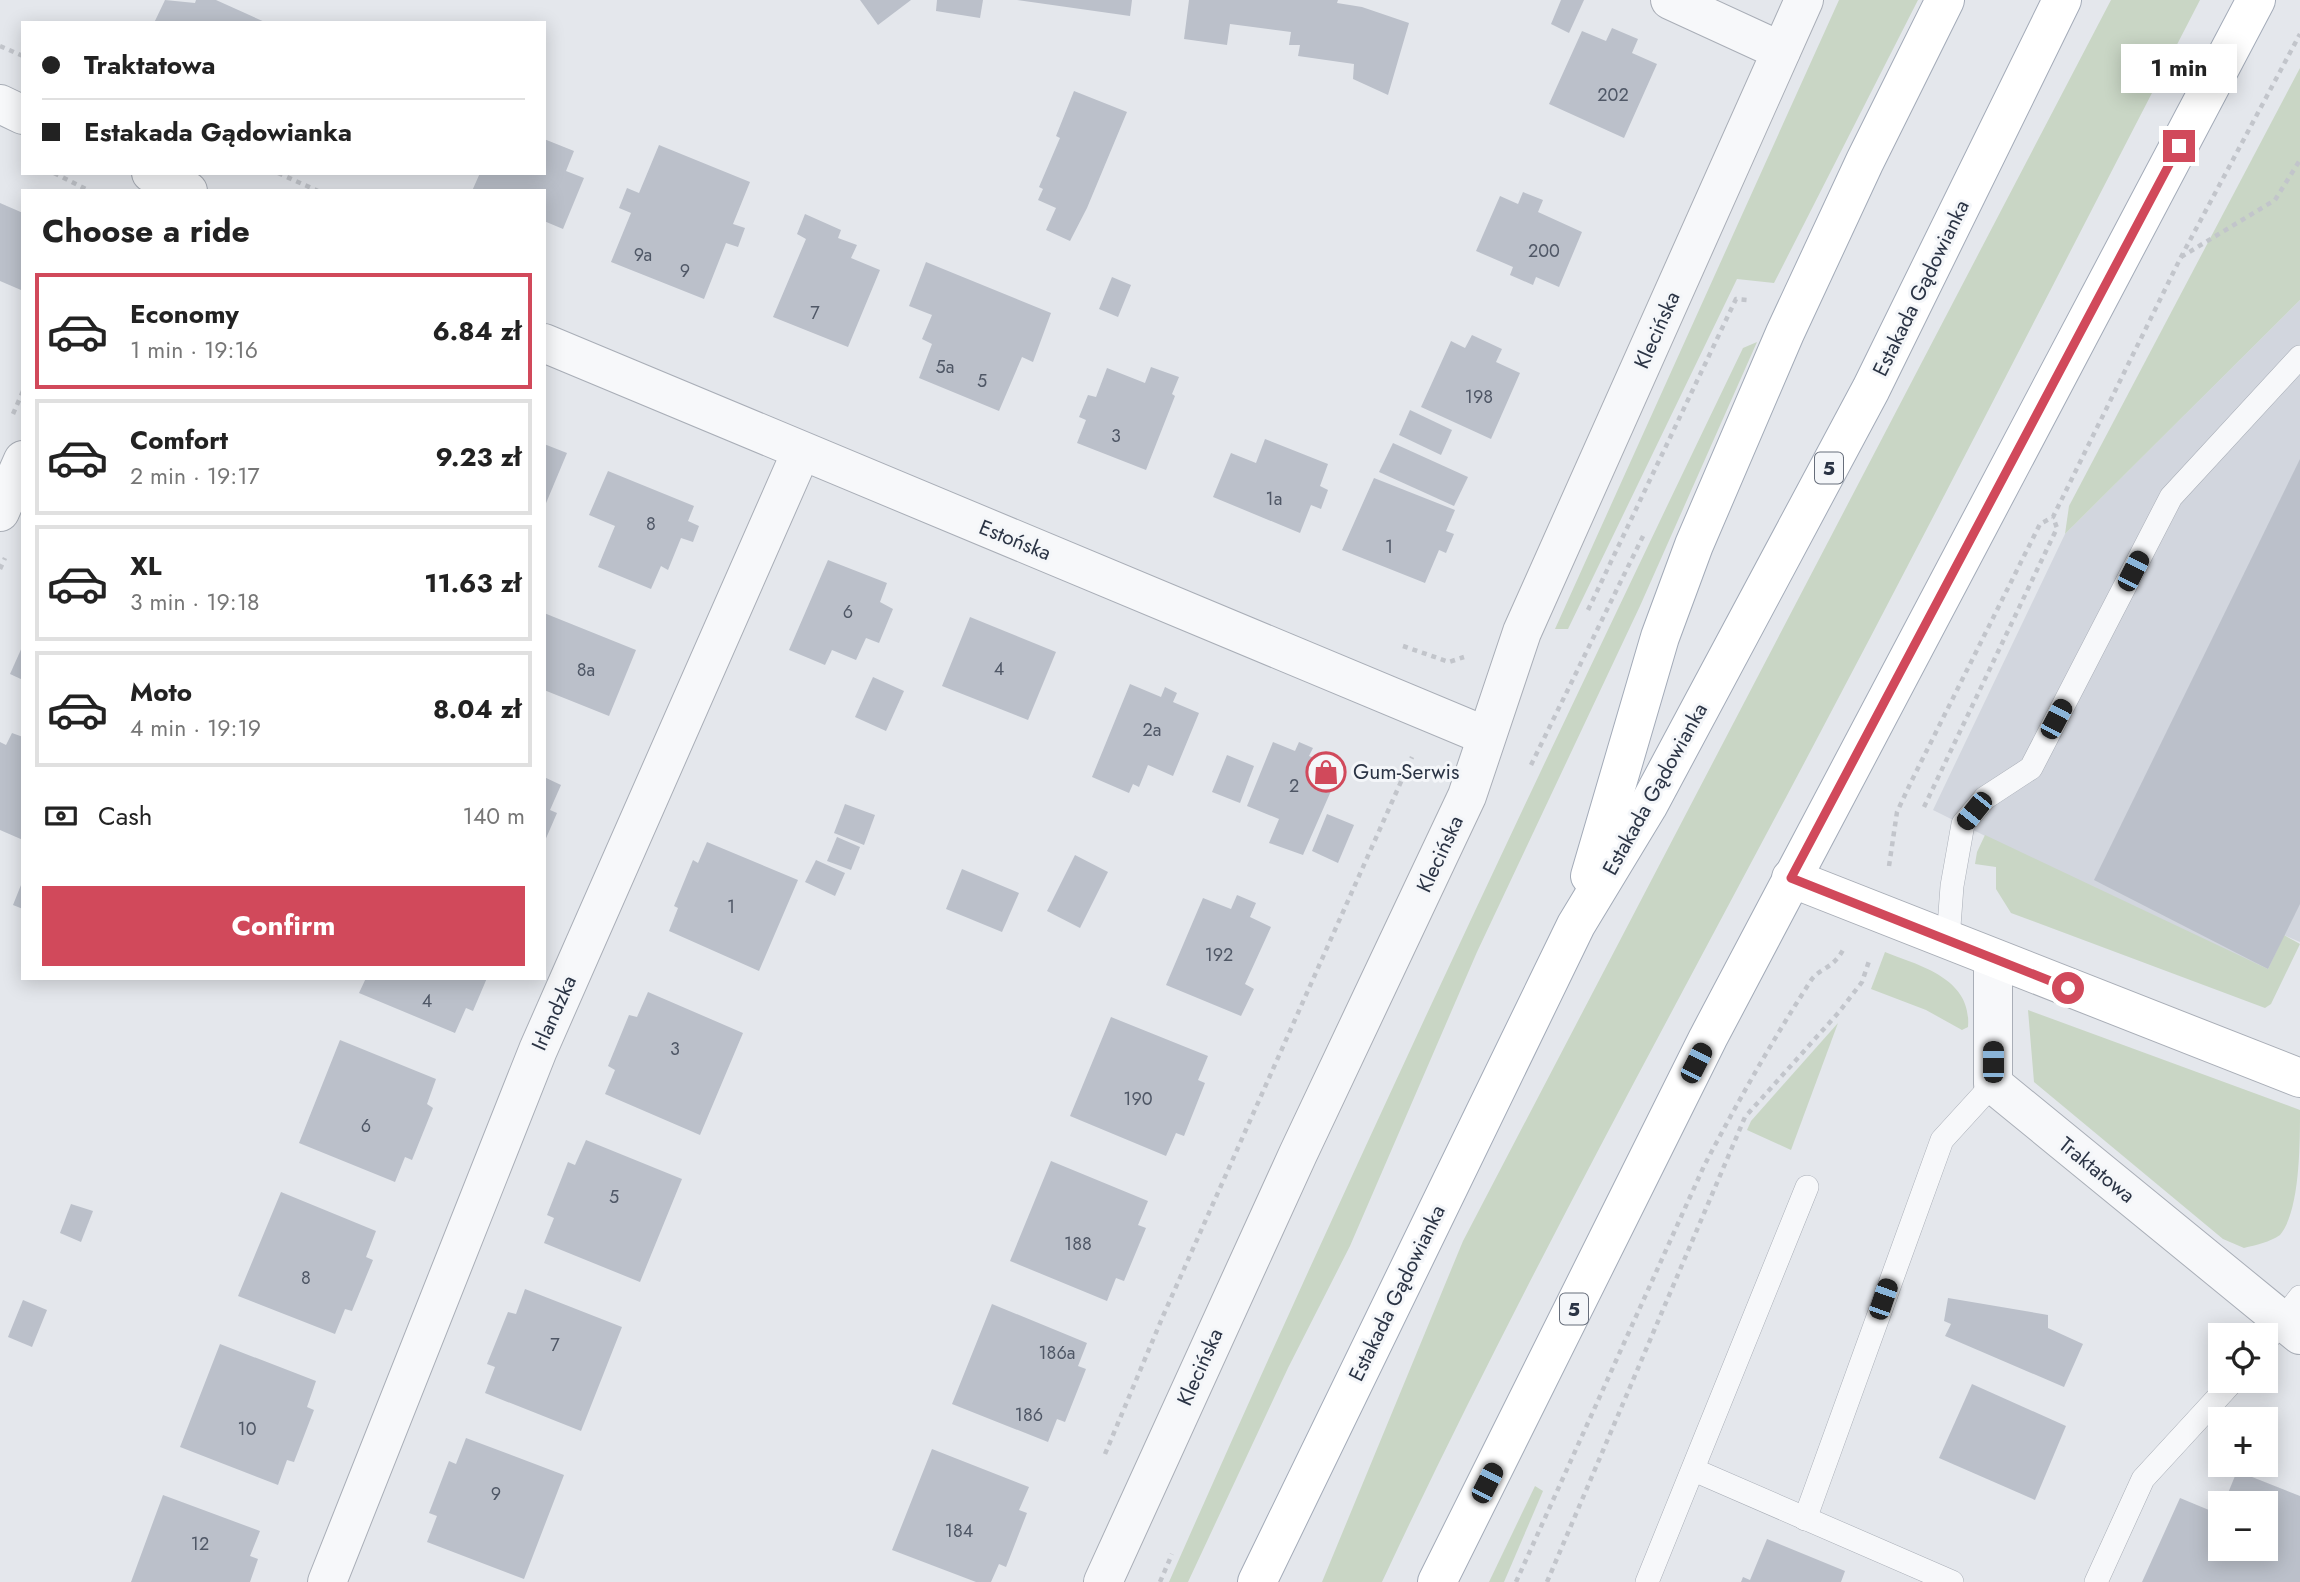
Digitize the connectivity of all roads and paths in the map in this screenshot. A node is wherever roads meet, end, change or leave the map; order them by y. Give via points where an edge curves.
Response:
1 (1670, 0) edge
2 (1804, 0) edge
3 (1945, 0) edge
4 (2062, 0) edge
5 (2256, 0) edge
6 (2300, 34) edge
7 (0, 46) edge
8 (1781, 51) junction
9 (21, 55) edge
10 (0, 104) edge
11 (21, 114) edge
12 (2300, 160) edge
13 (58, 175) edge
14 (154, 175) edge
15 (282, 175) edge
16 (86, 189) edge
17 (184, 189) edge
18 (314, 189) edge
19 (2181, 257) junction
20 (1753, 300) dead end
21 (546, 344) edge
22 (2300, 357) edge
23 (801, 452) junction
24 (21, 465) edge
25 (0, 512) edge
26 (2053, 517) junction
27 (1584, 617) dead end
28 (1406, 647) dead end
29 (1449, 662) dead end
30 (1486, 736) junction
31 (1415, 751) dead end
32 (1923, 810) dead end
33 (1890, 863) dead end
34 (1791, 878) junction
35 (1576, 925) junction
36 (1948, 940) junction
37 (1844, 948) dead end
38 (1872, 948) dead end
39 (1993, 958) junction
40 (2300, 1078) edge
41 (1993, 1084) junction
42 (1807, 1187) dead end
43 (2287, 1324) edge
44 (2222, 1393) edge
45 (1105, 1455) dead end
46 (1693, 1470) junction
47 (1805, 1519) junction
48 (327, 1582) edge
49 (1103, 1582) edge
50 (1257, 1582) edge
51 (1437, 1582) edge
52 (1516, 1582) edge
53 (1547, 1582) edge
54 (1647, 1582) edge
55 (1952, 1582) edge
56 (2096, 1582) edge

1 - 8 street
2 - 8 street, Klecińska
3 - 35 main road via 1785,332 1694,545 1660,637
4 - 35 main road, Estakada Gądowianka / 5 via 1871,389 1648,806
5 - 34 main road, 5
6 - 19 path
7 - 9 path
8 - 30 street, Klecińska via 1522,632
10 - 11 street
12 - 19 path via 2275,200
13 - 16 path
14 - 17 street
15 - 18 path
19 - 26 path
20 - 27 path via 1736,299
21 - 23 street, Estońska
22 - 36 lane via 2171,497 2031,768 1985,798 1963,824
23 - 30 street, Estońska
23 - 48 street, Irlandzka via 538,1050
24 - 25 street
26 - 32 path via 2057,528
26 - 33 path via 2040,524 1911,782 1897,812
28 - 29 path
30 - 49 street, Klecińska via 1453,827
31 - 45 path
34 - 36 main road
34 - 51 main road, 5
35 - 50 main road, Estakada Gądowianka / 5
36 - 39 main road
37 - 52 path via 1837,963 1812,978 1722,1131
38 - 53 path via 1862,982 1745,1117
39 - 40 main road
39 - 41 street
41 - 43 street, Traktatowa
41 - 47 lane via 1942,1140
42 - 46 lane
44 - 56 lane via 2143,1479
46 - 47 lane
46 - 54 lane
47 - 55 lane

